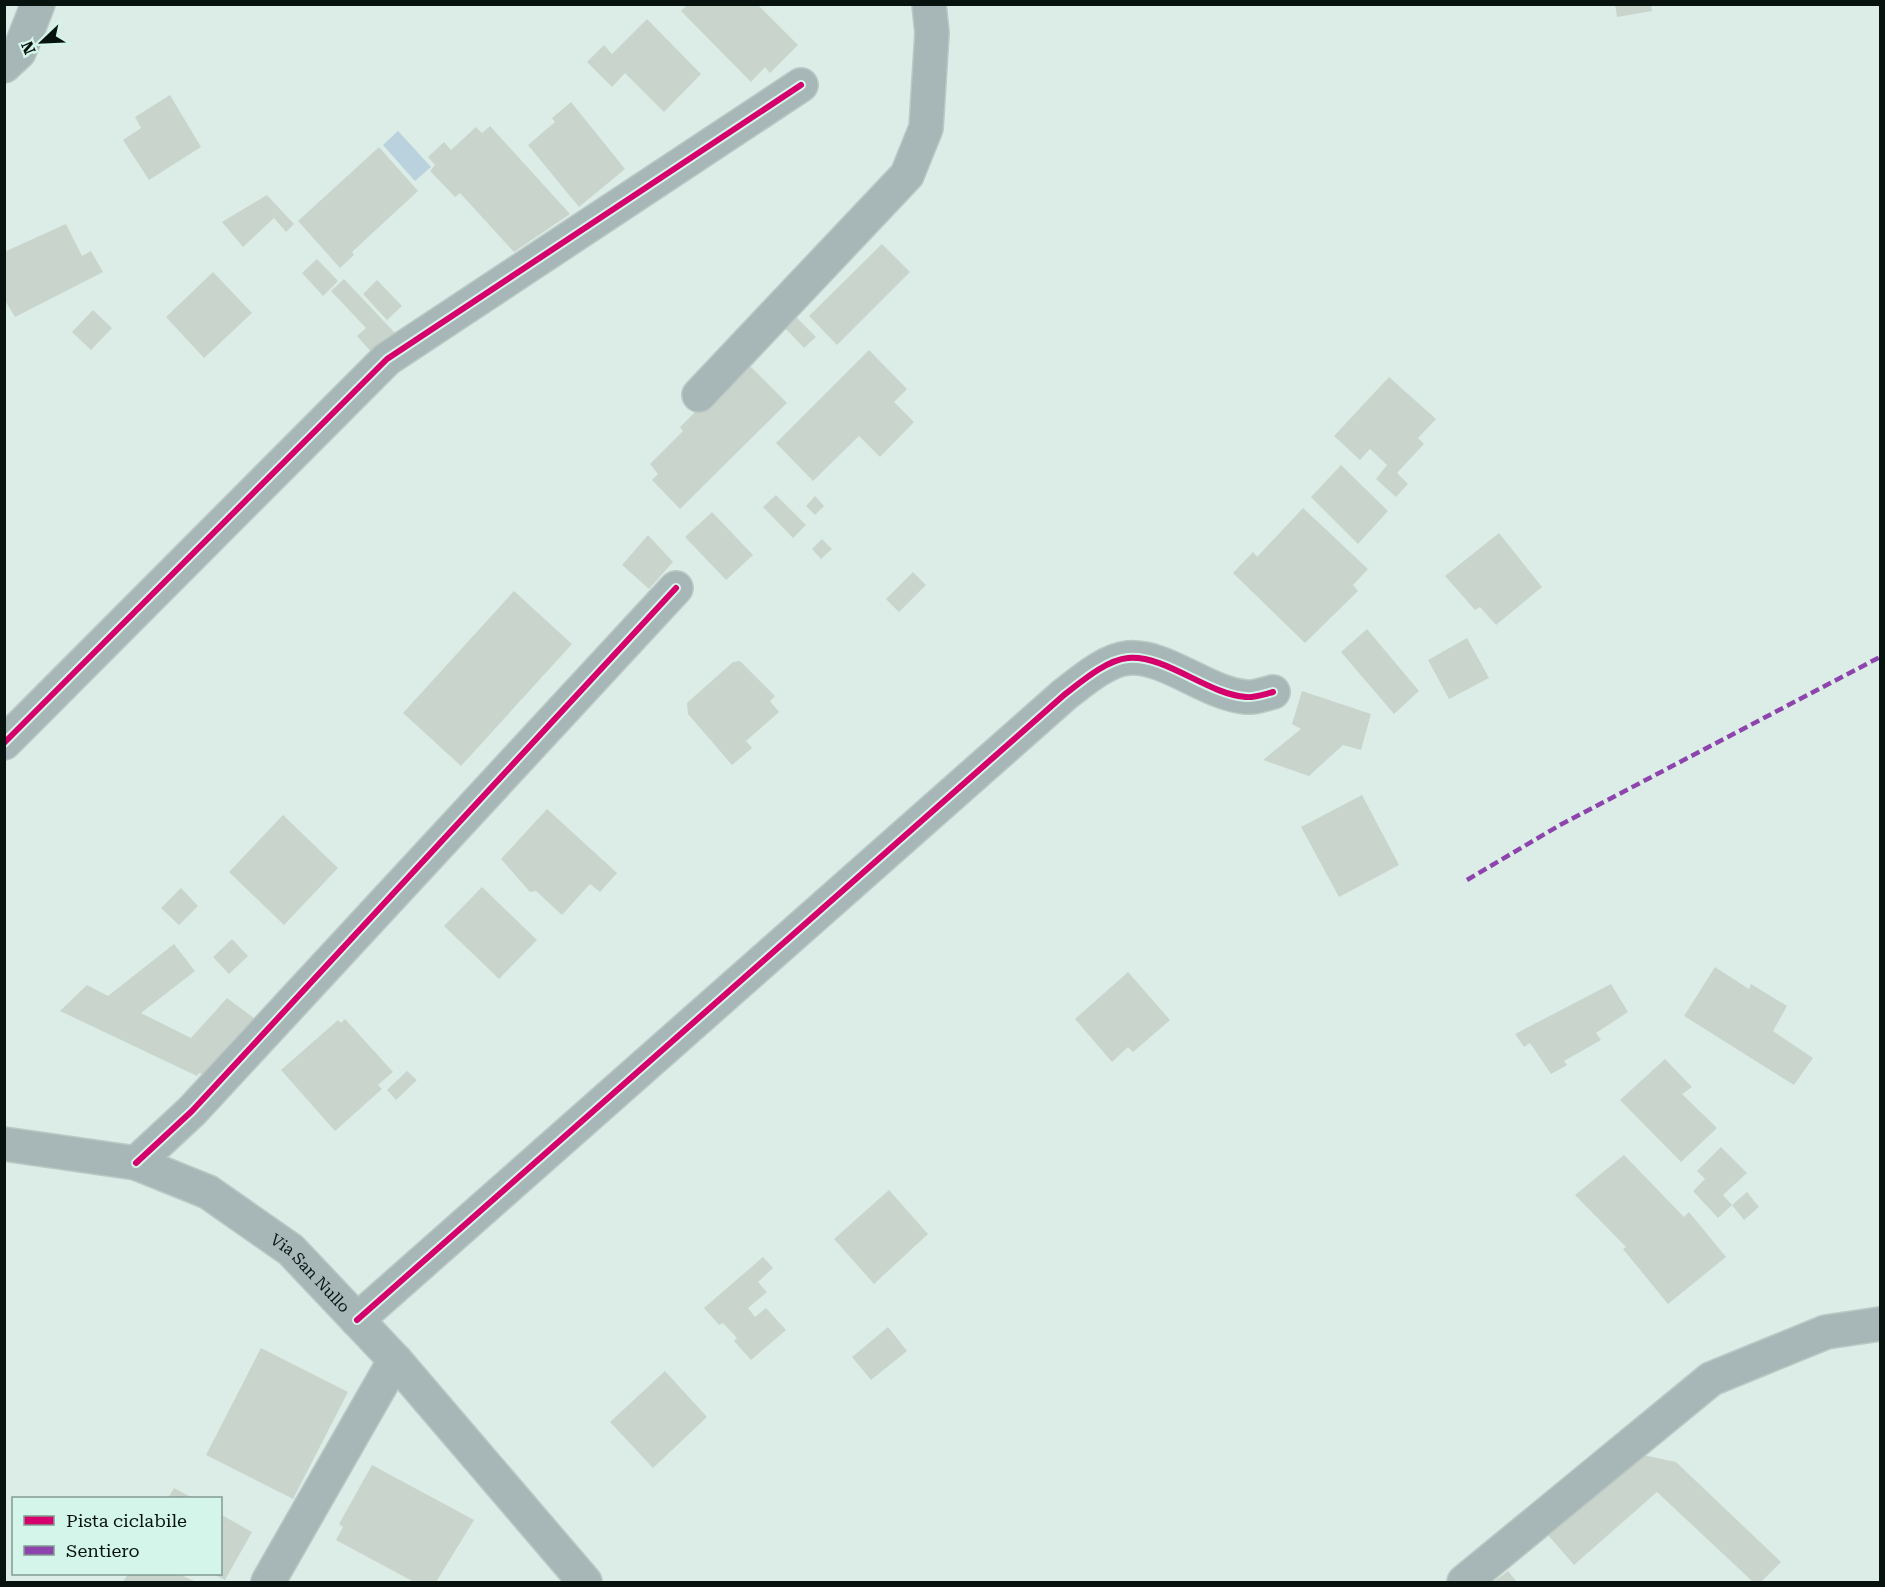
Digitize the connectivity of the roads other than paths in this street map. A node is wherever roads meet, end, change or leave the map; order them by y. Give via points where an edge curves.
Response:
1 (38, 4) edge
2 (929, 4) edge
3 (4, 66) edge
4 (801, 85) dead end
5 (699, 395) dead end
6 (676, 588) dead end
7 (1273, 692) dead end
8 (4, 743) edge
9 (4, 1144) edge
10 (136, 1163) junction
11 (357, 1320) junction
12 (1881, 1324) edge
13 (395, 1360) junction
14 (268, 1582) edge
15 (585, 1582) edge
16 (1464, 1582) edge

1 - 3 street via 19,52
2 - 5 street via 932,33 926,128 907,175
4 - 8 street via 387,359
6 - 10 street via 192,1111
7 - 11 street via 1246,697 1149,660 1126,658 1094,674 1046,711
9 - 10 street, Via San Nullo
10 - 11 street, Via San Nullo via 208,1192 291,1250
11 - 13 street, Via San Nullo
12 - 16 street via 1826,1332 1711,1379
13 - 14 street
13 - 15 street, Via San Nullo

